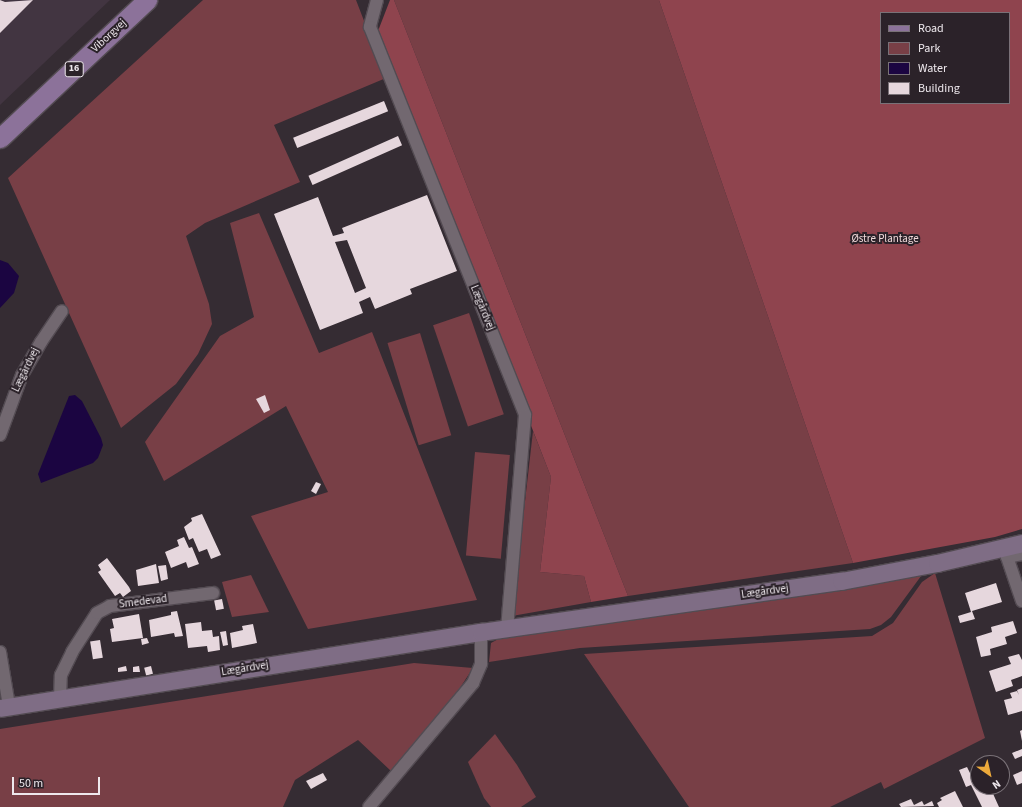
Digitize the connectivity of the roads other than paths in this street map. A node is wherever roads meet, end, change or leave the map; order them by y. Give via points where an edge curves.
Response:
1 (147, 0) edge
2 (377, 0) edge
3 (0, 138) edge
4 (62, 311) dead end
5 (0, 435) edge
6 (1022, 543) edge
7 (1005, 553) junction
8 (1022, 554) edge
9 (213, 593) dead end
10 (1022, 601) edge
11 (506, 629) junction
12 (481, 632) junction
13 (0, 652) edge
14 (60, 699) junction
15 (5, 707) edge
16 (369, 807) edge

1 - 3 main road, Viborgvej / 16
2 - 11 street, Lægårdvej via 370,27 525,415
4 - 5 street, Lægårdvej via 22,375
6 - 7 street, Lægårdvej
7 - 8 street
7 - 10 street
7 - 11 street, Lægårdvej via 841,581
9 - 14 street, Smedevad via 110,606 96,614 61,675 58,689
11 - 12 street, Lægårdvej
12 - 14 street, Lægårdvej
12 - 16 street via 481,664 473,683
13 - 15 street, Lægårdvej
14 - 15 street, Lægårdvej

